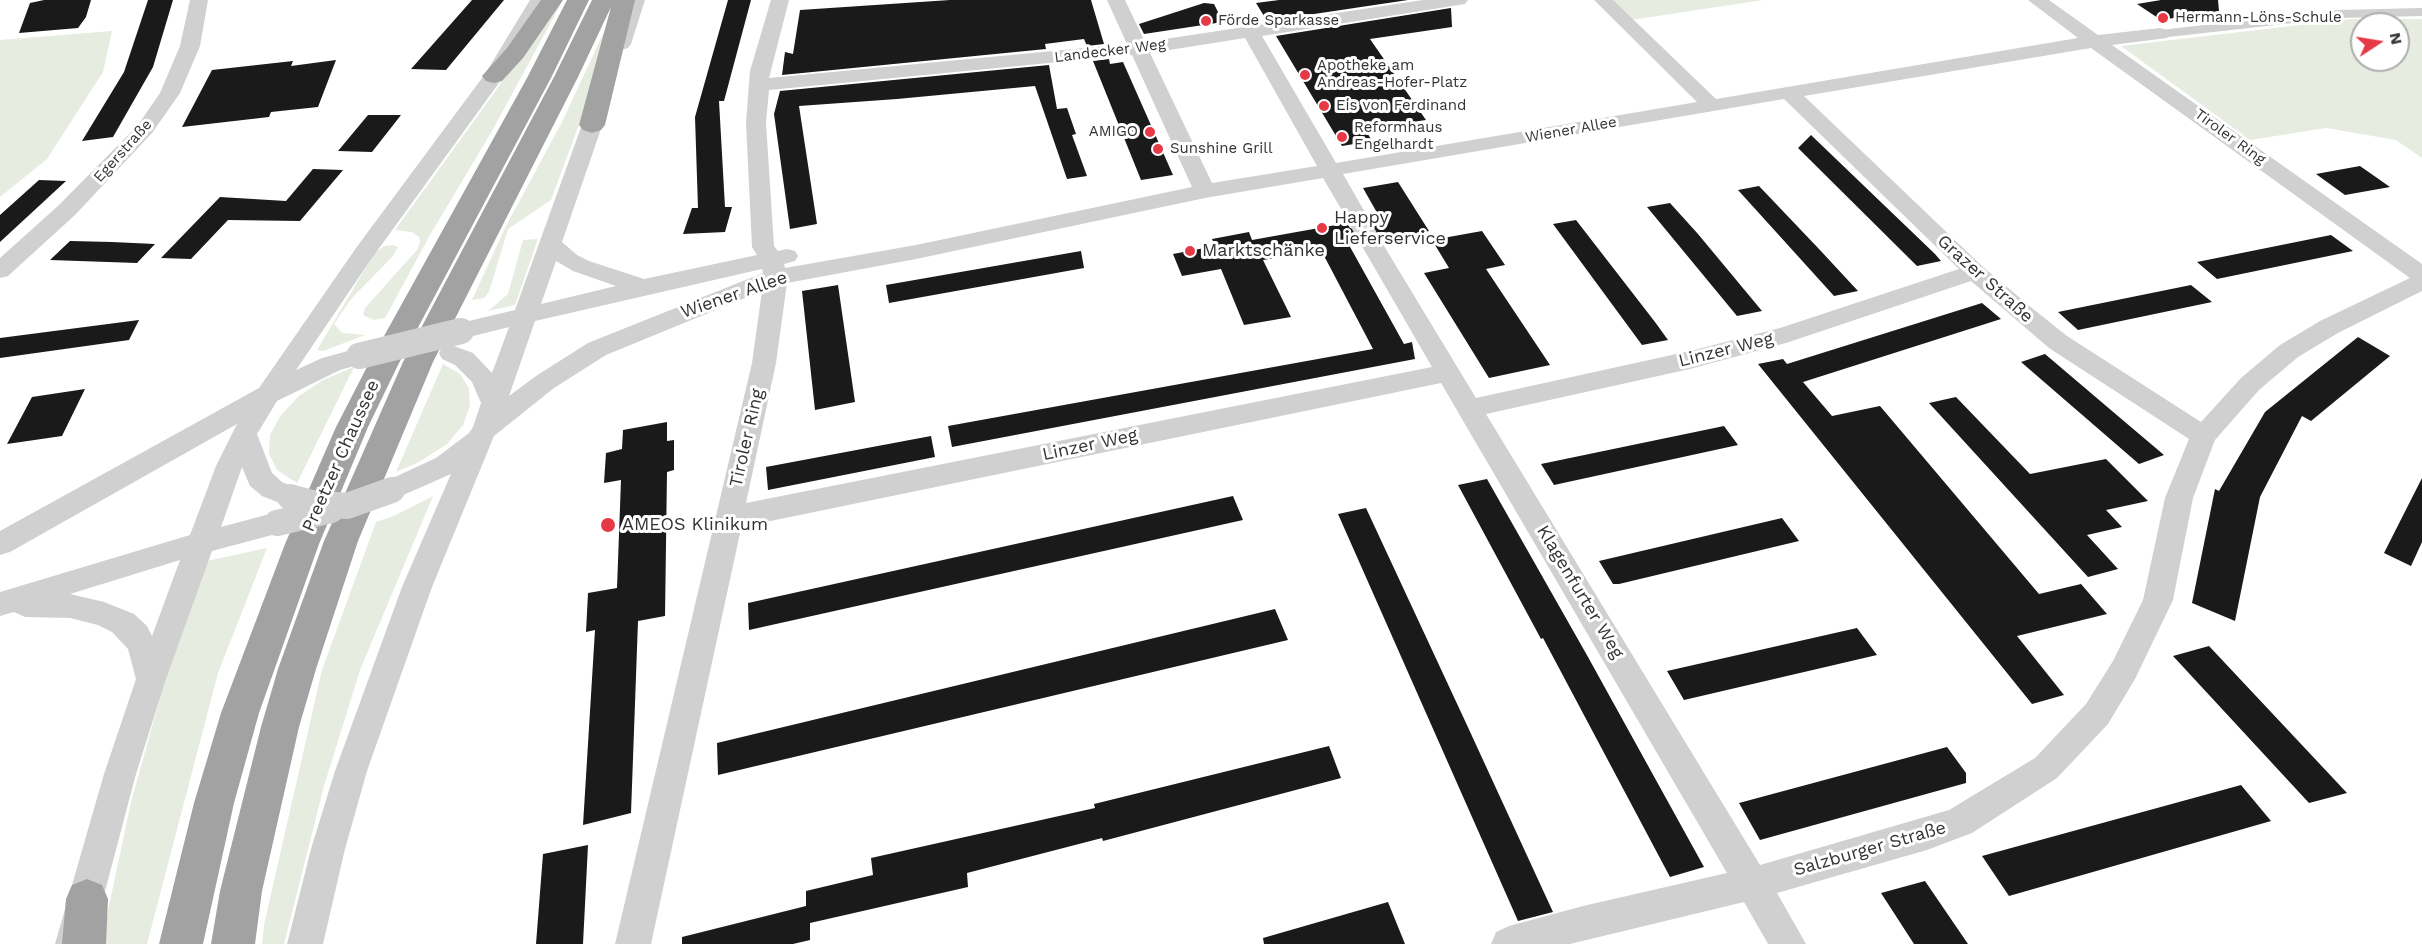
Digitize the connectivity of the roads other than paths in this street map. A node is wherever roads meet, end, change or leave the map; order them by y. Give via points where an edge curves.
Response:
1 (199, 0) edge
2 (539, 0) edge
3 (552, 0) edge
4 (578, 0) edge
5 (603, 0) edge
6 (624, 0) edge
7 (636, 0) edge
8 (780, 0) edge
9 (1116, 0) edge
10 (1460, 0) edge
11 (1603, 0) edge
12 (2037, 0) edge
13 (2422, 12) edge
14 (1251, 33) junction
15 (2160, 34) joint
16 (2096, 41) junction
17 (1139, 49) junction
18 (494, 75) junction
19 (758, 85) junction
20 (1789, 93) junction
21 (1712, 106) junction
22 (592, 124) junction
23 (1329, 171) junction
24 (1206, 191) junction
25 (552, 237) junction
26 (773, 268) junction
27 (0, 272) edge
28 (1975, 272) junction
29 (2422, 275) edge
30 (2422, 281) edge
31 (642, 287) junction
32 (524, 316) junction
33 (456, 342) junction
34 (1450, 372) junction
35 (269, 394) junction
36 (494, 402) junction
37 (1471, 408) junction
38 (244, 434) junction
39 (481, 434) junction
40 (2204, 436) junction
41 (347, 506) junction
42 (730, 514) junction
43 (200, 543) junction
44 (0, 544) edge
45 (0, 604) edge
46 (151, 679) junction
47 (1753, 883) junction
48 (87, 898) junction
49 (73, 944) edge
50 (84, 944) edge
51 (181, 944) edge
52 (233, 944) edge
53 (305, 944) edge
54 (633, 944) edge
55 (1509, 944) edge
56 (1788, 944) edge

1 - 27 street, Egerstraße via 186,56 170,93 144,129 67,210
2 - 18 street
3 - 18 highway via 515,54
4 - 51 highway, Preetzer Chaussee via 383,365 302,543 240,713 214,802
5 - 52 highway, Preetzer Chaussee via 418,362 341,541 280,727 241,891
6 - 22 highway
7 - 22 street
8 - 19 street, Tiroler Ring
9 - 17 street
10 - 14 street, Landecker Weg
11 - 21 street
12 - 16 street, Tiroler Ring
13 - 15 street via 2338,14
14 - 17 street, Landecker Weg
14 - 23 street, Klagenfurter Weg
15 - 16 street, Wiener Allee
16 - 20 street, Wiener Allee
16 - 29 street, Tiroler Ring
17 - 19 street, Landecker Weg
17 - 24 street
18 - 35 street via 364,253
19 - 26 street, Tiroler Ring via 756,123 763,247
20 - 21 street, Wiener Allee
20 - 28 street, Grazer Straße
21 - 23 street, Wiener Allee
22 - 25 street
23 - 24 street, Wiener Allee
23 - 34 street, Klagenfurter Weg
24 - 26 street, Wiener Allee via 916,252
25 - 31 street via 563,255 581,266
25 - 32 street
26 - 31 street, Wiener Allee
26 - 39 street, Wiener Allee via 597,349 545,382
26 - 42 street, Tiroler Ring via 764,363
28 - 37 street, Linzer Weg via 1786,334 1690,360
28 - 40 street, Grazer Straße via 2058,342
30 - 40 street, Salzburger Straße via 2289,351 2250,384
31 - 32 street, Wiener Allee
32 - 33 street, Wiener Allee
32 - 36 street
33 - 35 street, bridge via 408,343 359,356 331,364
33 - 36 street via 464,359 482,377
34 - 37 street, Klagenfurter Weg
34 - 42 street, Linzer Weg via 756,513
35 - 38 street
35 - 44 street
36 - 39 street
37 - 47 street, Klagenfurter Weg
38 - 41 street, bridge via 260,479 272,489 312,503
38 - 43 street
39 - 41 street, Wiener Allee, bridge via 446,465
39 - 53 street via 417,587 351,771
40 - 47 street, Salzburger Straße via 2179,498 2158,600 2124,670 2097,714 2046,768 1960,822
41 - 43 street, Wiener Allee, bridge
42 - 54 street, Tiroler Ring
43 - 45 street, Wiener Allee
43 - 46 street
45 - 46 street via 70,606 123,623 136,635
46 - 48 street via 120,774
47 - 55 street, Salzburger Straße
47 - 56 street, Klagenfurter Weg
48 - 49 street
48 - 50 highway

